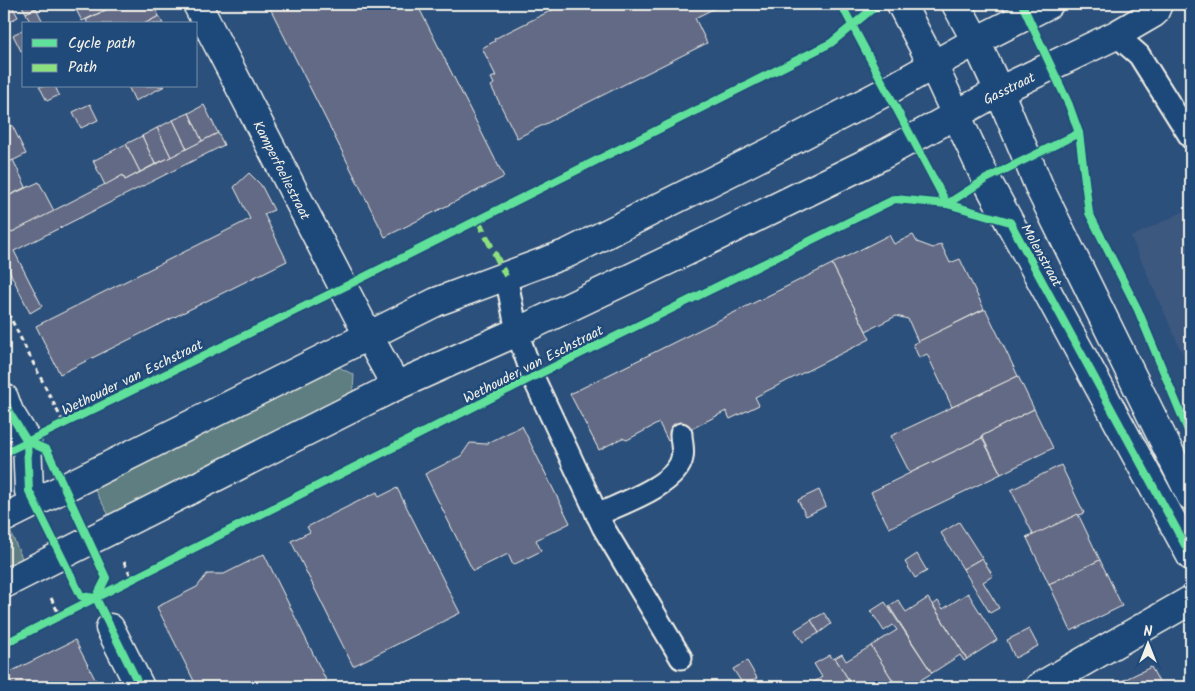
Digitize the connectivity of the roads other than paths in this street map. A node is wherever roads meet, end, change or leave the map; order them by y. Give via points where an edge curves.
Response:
1 (196, 4) edge
2 (901, 4) edge
3 (956, 4) edge
4 (1049, 4) edge
5 (1158, 4) edge
6 (1116, 35) junction
7 (976, 41) junction
8 (933, 66) junction
9 (999, 91) junction
10 (956, 114) junction
11 (1191, 138) edge
12 (506, 276) junction
13 (517, 332) junction
14 (368, 336) junction
15 (396, 386) junction
16 (4, 398) edge
17 (681, 434) dead end
18 (1191, 496) edge
19 (35, 503) junction
20 (596, 515) junction
21 (4, 518) edge
22 (1191, 556) edge
23 (4, 584) edge
24 (1191, 600) edge
25 (110, 628) dead end
26 (681, 658) dead end
27 (140, 687) edge
28 (1039, 687) edge

1 - 14 street, Kamperfoeliestraat
2 - 8 street, Molenstraat
3 - 7 street, Molenstraat
4 - 7 street
5 - 6 street, Gasstraat via 1154,12
6 - 9 street, Gasstraat
6 - 11 lane via 1139,54
7 - 8 street
7 - 9 street, Molenstraat
8 - 10 street, Molenstraat
8 - 12 street via 577,248
9 - 10 street, Gasstraat
9 - 18 street, Molenstraat via 1041,191
10 - 13 street via 870,161
10 - 22 street, Molenstraat via 991,188
12 - 13 lane
12 - 14 street via 436,302
13 - 15 street
13 - 20 lane via 533,378
14 - 15 street, Kamperfoeliestraat
14 - 19 street
15 - 23 street
16 - 19 street via 27,441 29,491
17 - 20 lane via 682,458 673,474 660,486
19 - 21 street
20 - 26 lane
24 - 28 street
25 - 27 street

